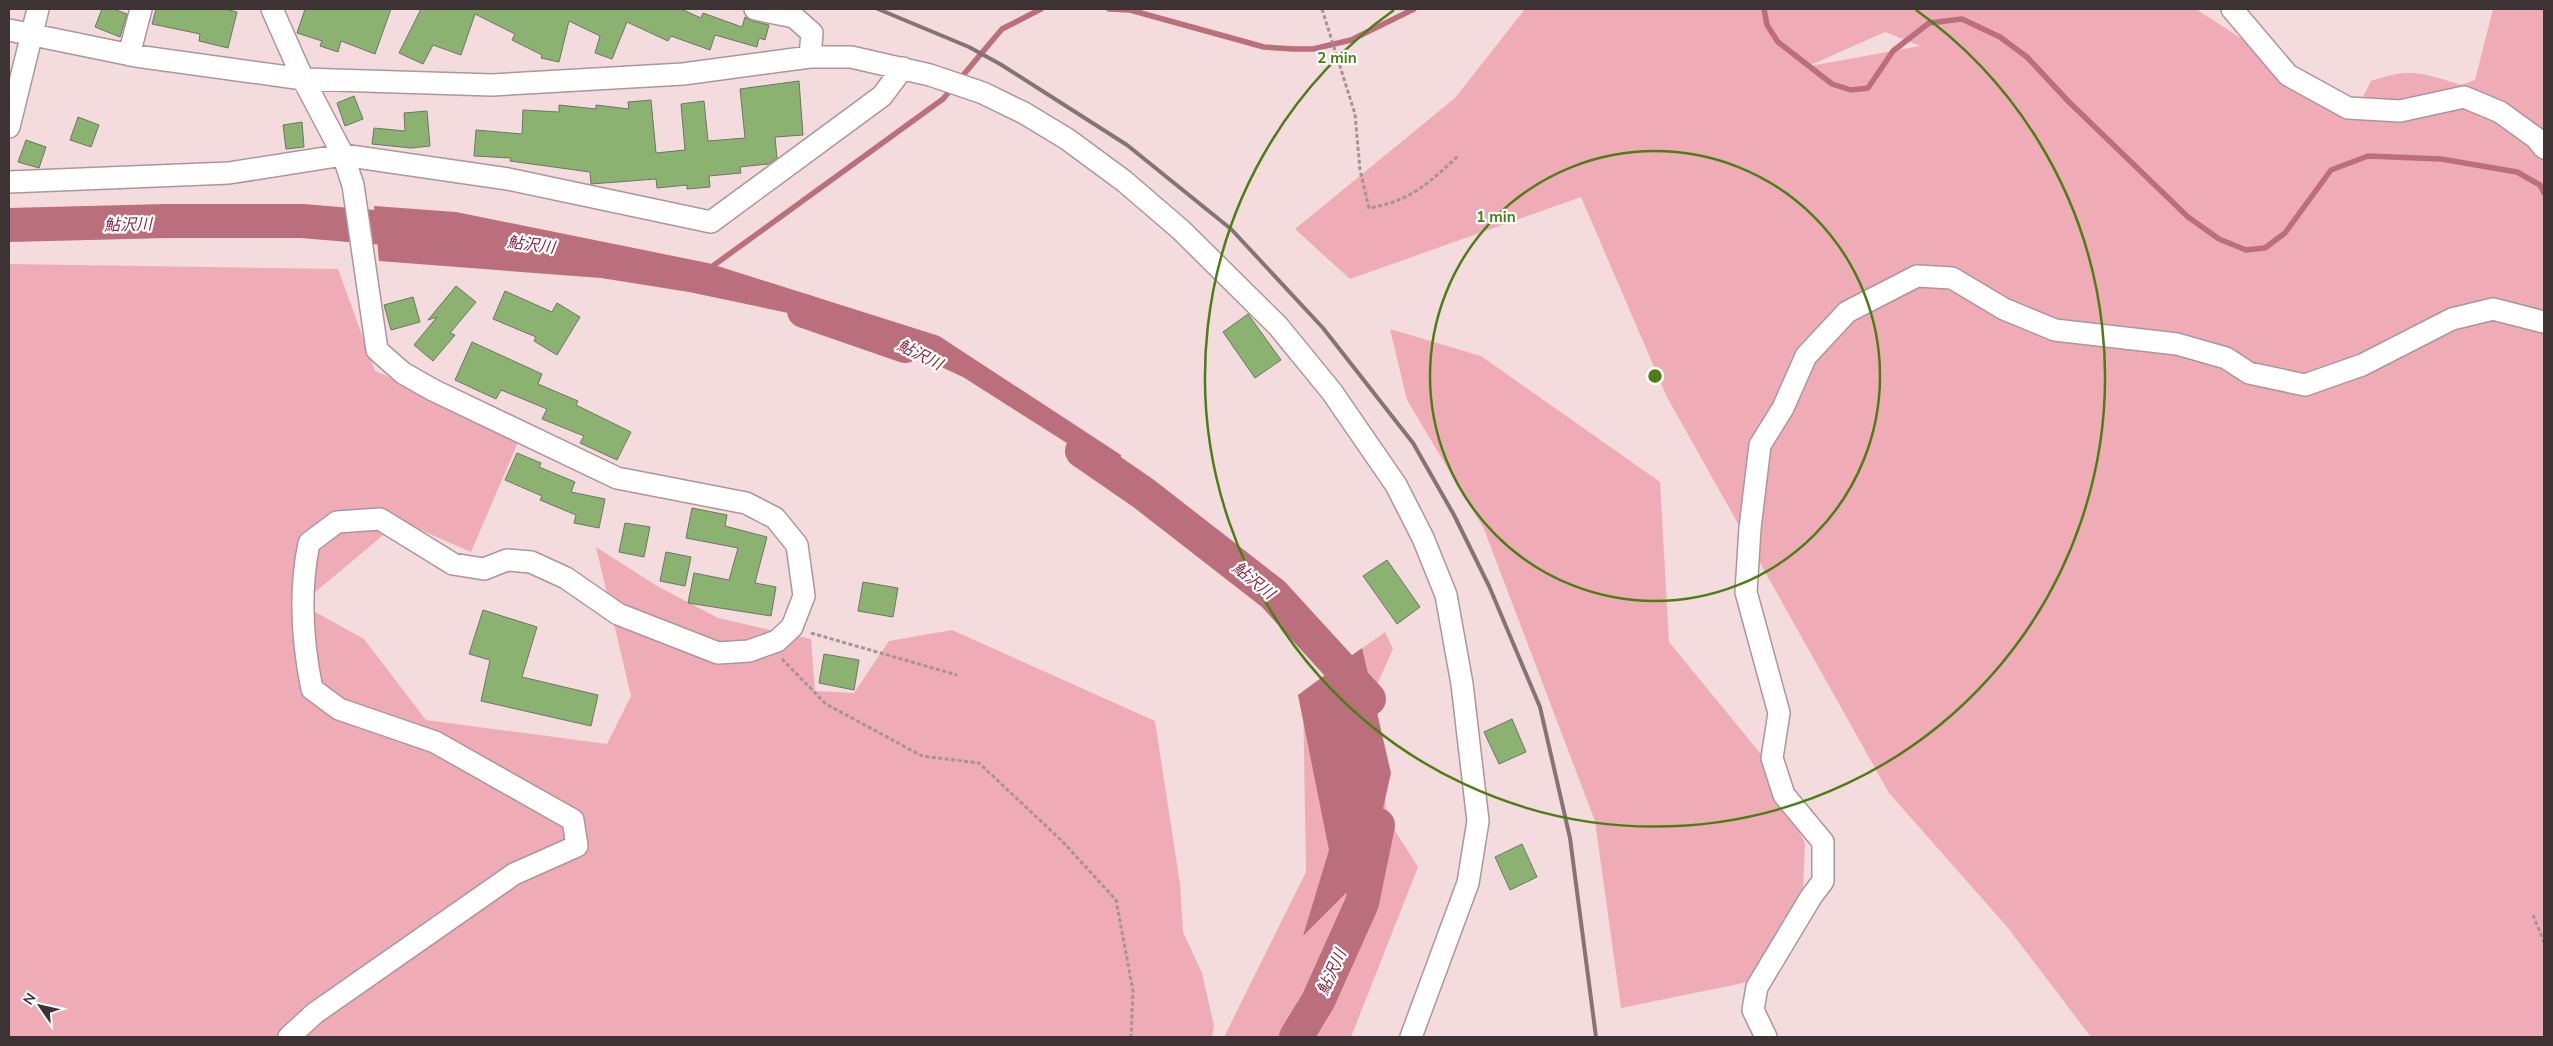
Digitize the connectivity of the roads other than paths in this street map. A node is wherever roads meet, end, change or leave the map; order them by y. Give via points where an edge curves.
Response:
1 (38, 9) edge
2 (141, 9) edge
3 (272, 9) edge
4 (755, 9) edge
5 (2232, 9) edge
6 (9, 30) edge
7 (31, 36) junction
8 (129, 54) junction
9 (810, 57) junction
10 (903, 68) junction
11 (303, 79) junction
12 (9, 127) edge
13 (2544, 148) edge
14 (343, 155) junction
15 (9, 182) edge
16 (2544, 322) edge
17 (289, 1037) edge
18 (1411, 1037) edge
19 (1766, 1037) edge

1 - 7 street
2 - 8 street
3 - 11 street
4 - 9 street via 794,17 812,33
5 - 13 street via 2288,75 2348,108 2400,111 2464,97 2500,112 2536,138
6 - 7 street
7 - 8 street
7 - 12 street
8 - 11 street
9 - 10 street via 851,57
9 - 11 street via 683,74 492,85
10 - 14 street via 882,96 711,222 508,179
10 - 18 street via 983,93 1024,113 1067,139 1124,181 1182,230 1278,326 1332,392 1396,485 1423,538 1446,595 1462,684 1478,821 1468,883
11 - 14 street
14 - 15 street via 229,173
14 - 17 street via 353,185 377,350 402,373 433,390 618,478 746,502 775,518 797,545 804,596 792,627 776,641 749,652 718,653 618,614 566,578 532,562 507,560 484,569 453,564 380,519 337,522 308,543 303,573 304,649 312,689 339,709 434,742 572,820 577,846 514,874 315,1013
16 - 19 street via 2493,309 2452,319 2362,365 2305,384 2249,372 2226,358 2177,344 2055,330 2004,309 1952,278 1917,276 1847,312 1806,356 1783,408 1760,445 1750,528 1746,592 1779,713 1772,758 1784,795 1823,842 1823,881 1757,987 1753,1010

